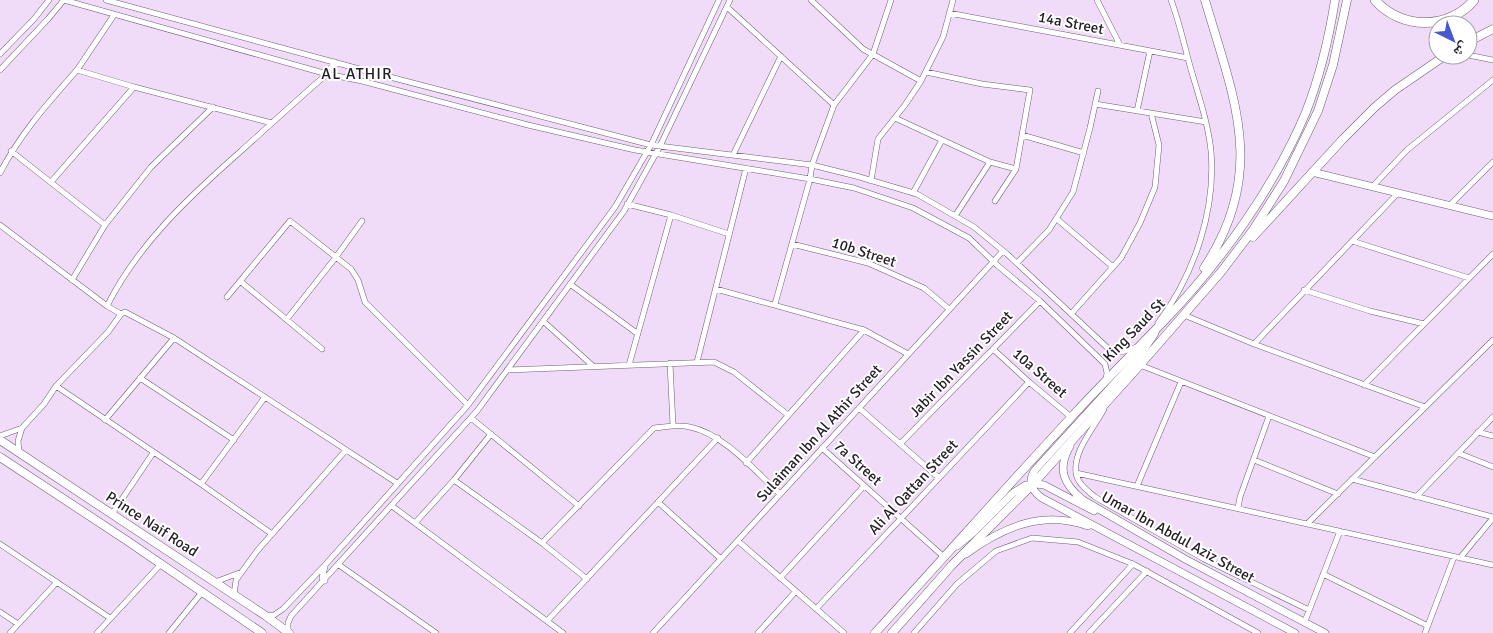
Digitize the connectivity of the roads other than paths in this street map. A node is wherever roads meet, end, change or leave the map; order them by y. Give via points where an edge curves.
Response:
1 (49, 0) edge
2 (62, 0) edge
3 (106, 0) edge
4 (719, 0) edge
5 (730, 0) edge
6 (811, 0) edge
7 (891, 0) edge
8 (953, 0) edge
9 (1097, 0) edge
10 (1171, 0) edge
11 (1204, 0) edge
12 (1335, 0) edge
13 (1347, 0) edge
14 (1376, 0) edge
15 (1474, 0) edge
16 (727, 7) junction
17 (949, 13) junction
18 (114, 15) junction
19 (1493, 29) edge
20 (1478, 37) edge
21 (1120, 45) junction
22 (1150, 51) junction
23 (0, 54) edge
24 (873, 54) junction
25 (781, 56) junction
26 (1478, 57) edge
27 (1188, 58) junction
28 (1493, 60) edge
29 (335, 62) junction
30 (1431, 65) edge
31 (0, 70) edge
32 (76, 70) junction
33 (926, 72) junction
34 (327, 74) junction
35 (921, 81) junction
36 (1492, 83) edge
37 (134, 88) junction
38 (1098, 91) dead end
39 (1095, 104) junction
40 (834, 105) junction
41 (213, 107) junction
42 (1137, 110) junction
43 (1151, 113) junction
44 (895, 118) junction
45 (1206, 122) junction
46 (272, 123) junction
47 (1022, 135) junction
48 (942, 140) junction
49 (651, 145) junction
50 (660, 146) junction
51 (11, 151) junction
52 (646, 152) junction
53 (1084, 153) junction
54 (656, 154) junction
55 (733, 156) junction
56 (990, 162) junction
57 (1493, 162) edge
58 (812, 165) junction
59 (746, 168) junction
60 (1016, 169) junction
61 (1312, 172) junction
62 (0, 173) edge
63 (810, 179) junction
64 (871, 181) junction
65 (51, 182) junction
66 (1372, 186) junction
67 (913, 193) junction
68 (1398, 193) junction
69 (995, 201) dead end
70 (627, 204) junction
71 (1450, 205) junction
72 (671, 215) junction
73 (955, 216) junction
74 (1493, 216) edge
75 (1056, 219) junction
76 (362, 220) dead end
77 (0, 225) edge
78 (105, 225) junction
79 (729, 234) junction
80 (1352, 241) junction
81 (792, 244) junction
82 (1003, 250) junction
83 (1493, 254) edge
84 (336, 257) junction
85 (993, 261) junction
86 (1016, 264) junction
87 (1113, 267) junction
88 (1221, 272) junction
89 (1469, 278) junction
90 (72, 280) junction
91 (240, 281) junction
92 (570, 284) junction
93 (716, 289) junction
94 (1304, 290) junction
95 (227, 297) dead end
96 (1040, 300) junction
97 (1179, 302) junction
98 (775, 304) junction
99 (107, 306) junction
100 (949, 309) junction
101 (120, 314) junction
102 (1071, 314) junction
103 (1184, 315) junction
104 (287, 319) junction
105 (543, 321) junction
106 (1163, 322) junction
107 (1424, 324) junction
108 (864, 330) junction
109 (638, 334) junction
110 (174, 338) junction
111 (1146, 338) junction
112 (1493, 340) edge
113 (1254, 344) junction
114 (1138, 346) junction
115 (322, 348) dead end
116 (1107, 348) junction
117 (993, 349) junction
118 (908, 354) junction
119 (1098, 356) junction
120 (697, 362) junction
121 (670, 363) junction
122 (629, 365) junction
123 (594, 366) junction
124 (1140, 366) junction
125 (507, 370) junction
126 (140, 378) junction
127 (1105, 380) junction
128 (1029, 382) junction
129 (1182, 382) junction
130 (1364, 385) junction
131 (56, 386) junction
132 (265, 397) junction
133 (1108, 400) junction
134 (468, 405) junction
135 (1425, 407) junction
136 (859, 408) junction
137 (788, 415) junction
138 (1270, 416) junction
139 (1071, 417) junction
140 (1493, 417) edge
141 (471, 418) junction
142 (105, 420) junction
143 (673, 426) junction
144 (22, 428) junction
145 (1478, 432) junction
146 (491, 434) junction
147 (0, 436) edge
148 (1493, 436) edge
149 (1076, 437) junction
150 (718, 438) junction
151 (0, 440) edge
152 (234, 440) junction
153 (900, 444) junction
154 (822, 448) junction
155 (346, 450) junction
156 (19, 452) junction
157 (153, 453) junction
158 (1458, 453) junction
159 (0, 457) edge
160 (1375, 457) junction
161 (1254, 460) junction
162 (746, 463) junction
163 (1493, 467) edge
164 (1076, 473) junction
165 (939, 478) junction
166 (454, 480) junction
167 (1352, 480) junction
168 (397, 483) junction
169 (201, 484) junction
170 (1032, 485) junction
171 (864, 486) junction
172 (1137, 486) junction
173 (780, 494) junction
174 (1338, 494) junction
175 (1416, 497) junction
176 (658, 502) junction
177 (392, 506) junction
178 (579, 506) junction
179 (1238, 508) junction
180 (112, 514) junction
181 (1493, 517) edge
182 (901, 518) junction
183 (1115, 520) junction
184 (415, 523) junction
185 (1307, 524) junction
186 (1340, 531) junction
187 (1108, 533) junction
188 (272, 534) junction
189 (738, 540) junction
190 (542, 543) junction
191 (0, 544) edge
192 (944, 557) junction
193 (1457, 557) junction
194 (721, 559) junction
195 (160, 564) junction
196 (326, 564) junction
197 (1133, 564) junction
198 (339, 565) junction
199 (952, 565) junction
200 (1493, 566) edge
201 (1147, 571) junction
202 (242, 572) junction
203 (1323, 574) junction
204 (780, 578) junction
205 (1244, 578) junction
206 (325, 579) junction
207 (587, 579) junction
208 (57, 582) junction
209 (215, 582) junction
210 (1230, 582) junction
211 (203, 591) junction
212 (796, 591) junction
213 (234, 595) junction
214 (816, 609) junction
215 (1309, 610) junction
216 (0, 612) edge
217 (266, 616) junction
218 (110, 618) junction
219 (547, 621) junction
220 (1304, 621) junction
221 (18, 624) junction
222 (1428, 626) junction
223 (10, 633) edge
224 (97, 633) edge
225 (169, 633) edge
226 (262, 633) edge
227 (288, 633) edge
228 (436, 633) edge
229 (563, 633) edge
230 (653, 633) edge
231 (758, 633) edge
232 (844, 633) edge
233 (876, 633) edge
234 (892, 633) edge
235 (914, 633) edge
236 (1070, 633) edge
237 (1089, 633) edge
238 (1258, 633) edge
239 (1295, 633) edge
240 (1325, 633) edge
241 (1425, 633) edge

1 - 23 street
2 - 18 street
2 - 31 street via 48,20
3 - 29 street
4 - 49 street
5 - 16 street
6 - 24 street via 863,49
7 - 24 street
8 - 17 street
9 - 21 street
10 - 27 street
11 - 97 main road via 1235,100 1242,155 1235,204 1218,244 1207,265
12 - 97 main road, King Saud St via 1326,47 1306,110 1286,154 1244,222
13 - 88 main road, King Saud St via 1333,64 1314,120 1270,205
14 - 15 highway via 1393,14 1408,21 1424,23 1440,22 1455,16
16 - 25 street
16 - 50 street
17 - 21 street, 14a Street
17 - 33 street
18 - 32 street
18 - 34 street
19 - 20 main road
21 - 22 street, 14a Street
22 - 27 street, 14a Street
22 - 42 street
24 - 35 street
24 - 40 street
25 - 40 street
25 - 55 street
26 - 28 street
27 - 45 street
29 - 34 street
29 - 49 street
30 - 61 main road via 1375,107
32 - 37 street
32 - 51 street
33 - 35 street
33 - 47 street via 1030,90
34 - 46 street
34 - 52 street
35 - 44 street
36 - 66 street via 1407,150
37 - 41 street
37 - 65 street
38 - 39 street
39 - 42 street
39 - 53 street
40 - 58 street
41 - 46 street
41 - 78 street via 145,173
42 - 43 street
43 - 45 street
43 - 87 street via 1159,145 1155,187 1140,222
44 - 48 street
44 - 64 street via 878,139
45 - 111 street via 1211,177 1204,229 1186,276 1171,304
46 - 99 street via 174,213 123,277
47 - 53 street
47 - 60 street
48 - 56 street
48 - 67 street
49 - 50 street
49 - 52 street
50 - 54 street
50 - 55 street
51 - 62 street
51 - 65 street
52 - 54 street
52 - 134 street via 615,207
53 - 75 street via 1073,192
54 - 59 street
54 - 70 street
55 - 58 street
56 - 60 street
56 - 73 street
57 - 71 street
58 - 63 street
58 - 64 street
59 - 63 street
59 - 79 street
60 - 69 street
61 - 66 main road
61 - 88 main road
63 - 81 street
63 - 85 street via 854,188 913,208 969,238
64 - 67 street
65 - 78 street
66 - 68 main road
67 - 73 street
68 - 71 main road
68 - 80 street
70 - 72 street
70 - 92 street
71 - 74 main road
72 - 79 street
72 - 109 street
73 - 82 street
75 - 86 street
75 - 87 street
76 - 84 street
77 - 90 street
78 - 90 street
79 - 93 street
80 - 89 street
80 - 94 street
81 - 98 street
81 - 100 street, 10b Street via 868,263 924,288
82 - 85 street, Sulaiman Ibn Al Athir Street
82 - 86 street
83 - 89 street
84 - 91 street via 290,221
84 - 104 street
84 - 134 street via 351,269 365,302
85 - 96 street
85 - 100 street, Sulaiman Ibn Al Athir Street
86 - 102 street
87 - 102 street
88 - 103 main road, King Saud St
89 - 107 street
90 - 99 street
91 - 95 street
91 - 104 street
92 - 105 street
92 - 109 street
93 - 98 street
93 - 120 street
94 - 107 street
94 - 113 street
96 - 117 street, Jabir Ibn Yassin Street
96 - 119 street
97 - 106 main road, King Saud St
98 - 108 street
99 - 101 street
100 - 118 street, Sulaiman Ibn Al Athir Street
101 - 110 street via 125,312
101 - 131 street via 108,332
102 - 116 street
103 - 113 street
103 - 124 main road, King Saud St
104 - 115 street
105 - 123 street
105 - 125 street
106 - 111 main road, King Saud St
106 - 170 main road via 1141,354 1035,470
107 - 130 street
108 - 118 street
108 - 137 street
109 - 122 street
110 - 126 street
110 - 132 street
111 - 114 main road, King Saud St
112 - 135 street
113 - 130 street
114 - 116 street via 1116,353
114 - 127 main road, King Saud St
116 - 119 street via 1106,355
117 - 128 street, 10a Street
117 - 153 street, Jabir Ibn Yassin Street
118 - 136 street, Sulaiman Ibn Al Athir Street
119 - 127 street via 1106,368
120 - 121 street
120 - 137 street via 714,362 734,372
121 - 122 street
121 - 143 street
122 - 123 street
123 - 125 street
124 - 129 street
124 - 133 main road, King Saud St
125 - 141 street
126 - 142 street
126 - 152 street
127 - 139 main road, King Saud St
128 - 139 street, 10a Street
128 - 165 street, Ali Al Qattan Street
129 - 138 street
129 - 172 street
130 - 135 street
131 - 142 street
131 - 144 street
132 - 152 street
132 - 155 street
133 - 149 main road, King Saud St
133 - 164 street via 1096,425 1079,448
134 - 168 street
135 - 160 street
136 - 153 street
136 - 154 street, Sulaiman Ibn Al Athir Street
137 - 162 street
138 - 160 street
138 - 161 street
139 - 192 main road, King Saud St
140 - 145 street
141 - 146 street
141 - 177 street
142 - 157 street
143 - 150 street via 688,426
143 - 178 street via 654,428
144 - 147 street
144 - 156 street
145 - 148 street
145 - 158 street
146 - 166 street
146 - 178 street
149 - 170 main road, King Saud St
149 - 183 main road, Umar Ibn Abdul Aziz Street via 1063,462 1066,482 1083,500
150 - 162 street
150 - 176 street
151 - 156 main road, Prince Naif Road
152 - 169 street
153 - 165 street
154 - 171 street, 7a Street
154 - 173 street, Sulaiman Ibn Al Athir Street
155 - 168 street
155 - 188 street
156 - 180 main road, Prince Naif Road
157 - 169 street
157 - 180 street
158 - 163 street
158 - 175 street
159 - 195 main road, Prince Naif Road
160 - 167 street
161 - 174 street
161 - 179 street
162 - 173 street
164 - 172 street
164 - 205 street via 1081,484 1094,497
165 - 182 street, Ali Al Qattan Street
166 - 184 street
166 - 190 street
167 - 174 street
167 - 175 street
168 - 196 street
169 - 188 street
170 - 183 main road via 1044,486
170 - 187 main road, Umar Ibn Abdul Aziz Street via 1042,498
170 - 192 main road via 1013,493
170 - 199 main road, King Saud St
171 - 182 street, 7a Street
171 - 204 street
172 - 179 street
173 - 189 street, Sulaiman Ibn Al Athir Street
174 - 185 street
175 - 181 street
176 - 194 street
176 - 207 street
177 - 184 street
177 - 198 street
178 - 190 street
179 - 185 street
180 - 209 main road, Prince Naif Road
181 - 193 street
182 - 192 street, 7a Street
182 - 214 street, Ali Al Qattan Street
183 - 210 main road, Umar Ibn Abdul Aziz Street
184 - 219 street
185 - 186 street
186 - 193 street
186 - 203 street
187 - 199 main road via 1068,521 1026,523 994,535
187 - 239 main road, Umar Ibn Abdul Aziz Street
188 - 202 street
189 - 194 street, Sulaiman Ibn Al Athir Street
189 - 204 street
190 - 207 street
191 - 208 street
192 - 233 main road, King Saud St
193 - 200 street
193 - 222 street
194 - 230 street, Sulaiman Ibn Al Athir Street
195 - 211 main road, Prince Naif Road
195 - 218 street
196 - 206 street
196 - 217 street via 283,609
197 - 201 street
197 - 235 street via 1078,542 1032,538 996,551 957,584
197 - 236 street
198 - 206 street
198 - 228 street
199 - 234 main road, King Saud St
201 - 237 street
201 - 238 street
202 - 209 street
202 - 213 street via 236,580
203 - 215 street
203 - 222 street
204 - 212 street
205 - 210 street
205 - 215 street
206 - 227 street via 291,616
207 - 219 street
208 - 218 street
208 - 221 street
209 - 213 main road, Prince Naif Road
210 - 220 main road, Umar Ibn Abdul Aziz Street
211 - 225 street
211 - 226 main road, Prince Naif Road
212 - 214 street
212 - 231 street
213 - 217 main road, Prince Naif Road
214 - 232 street
215 - 220 street
216 - 221 street
217 - 227 main road, Prince Naif Road
218 - 224 street
219 - 229 street
220 - 240 main road, Umar Ibn Abdul Aziz Street
221 - 223 street
222 - 241 street

